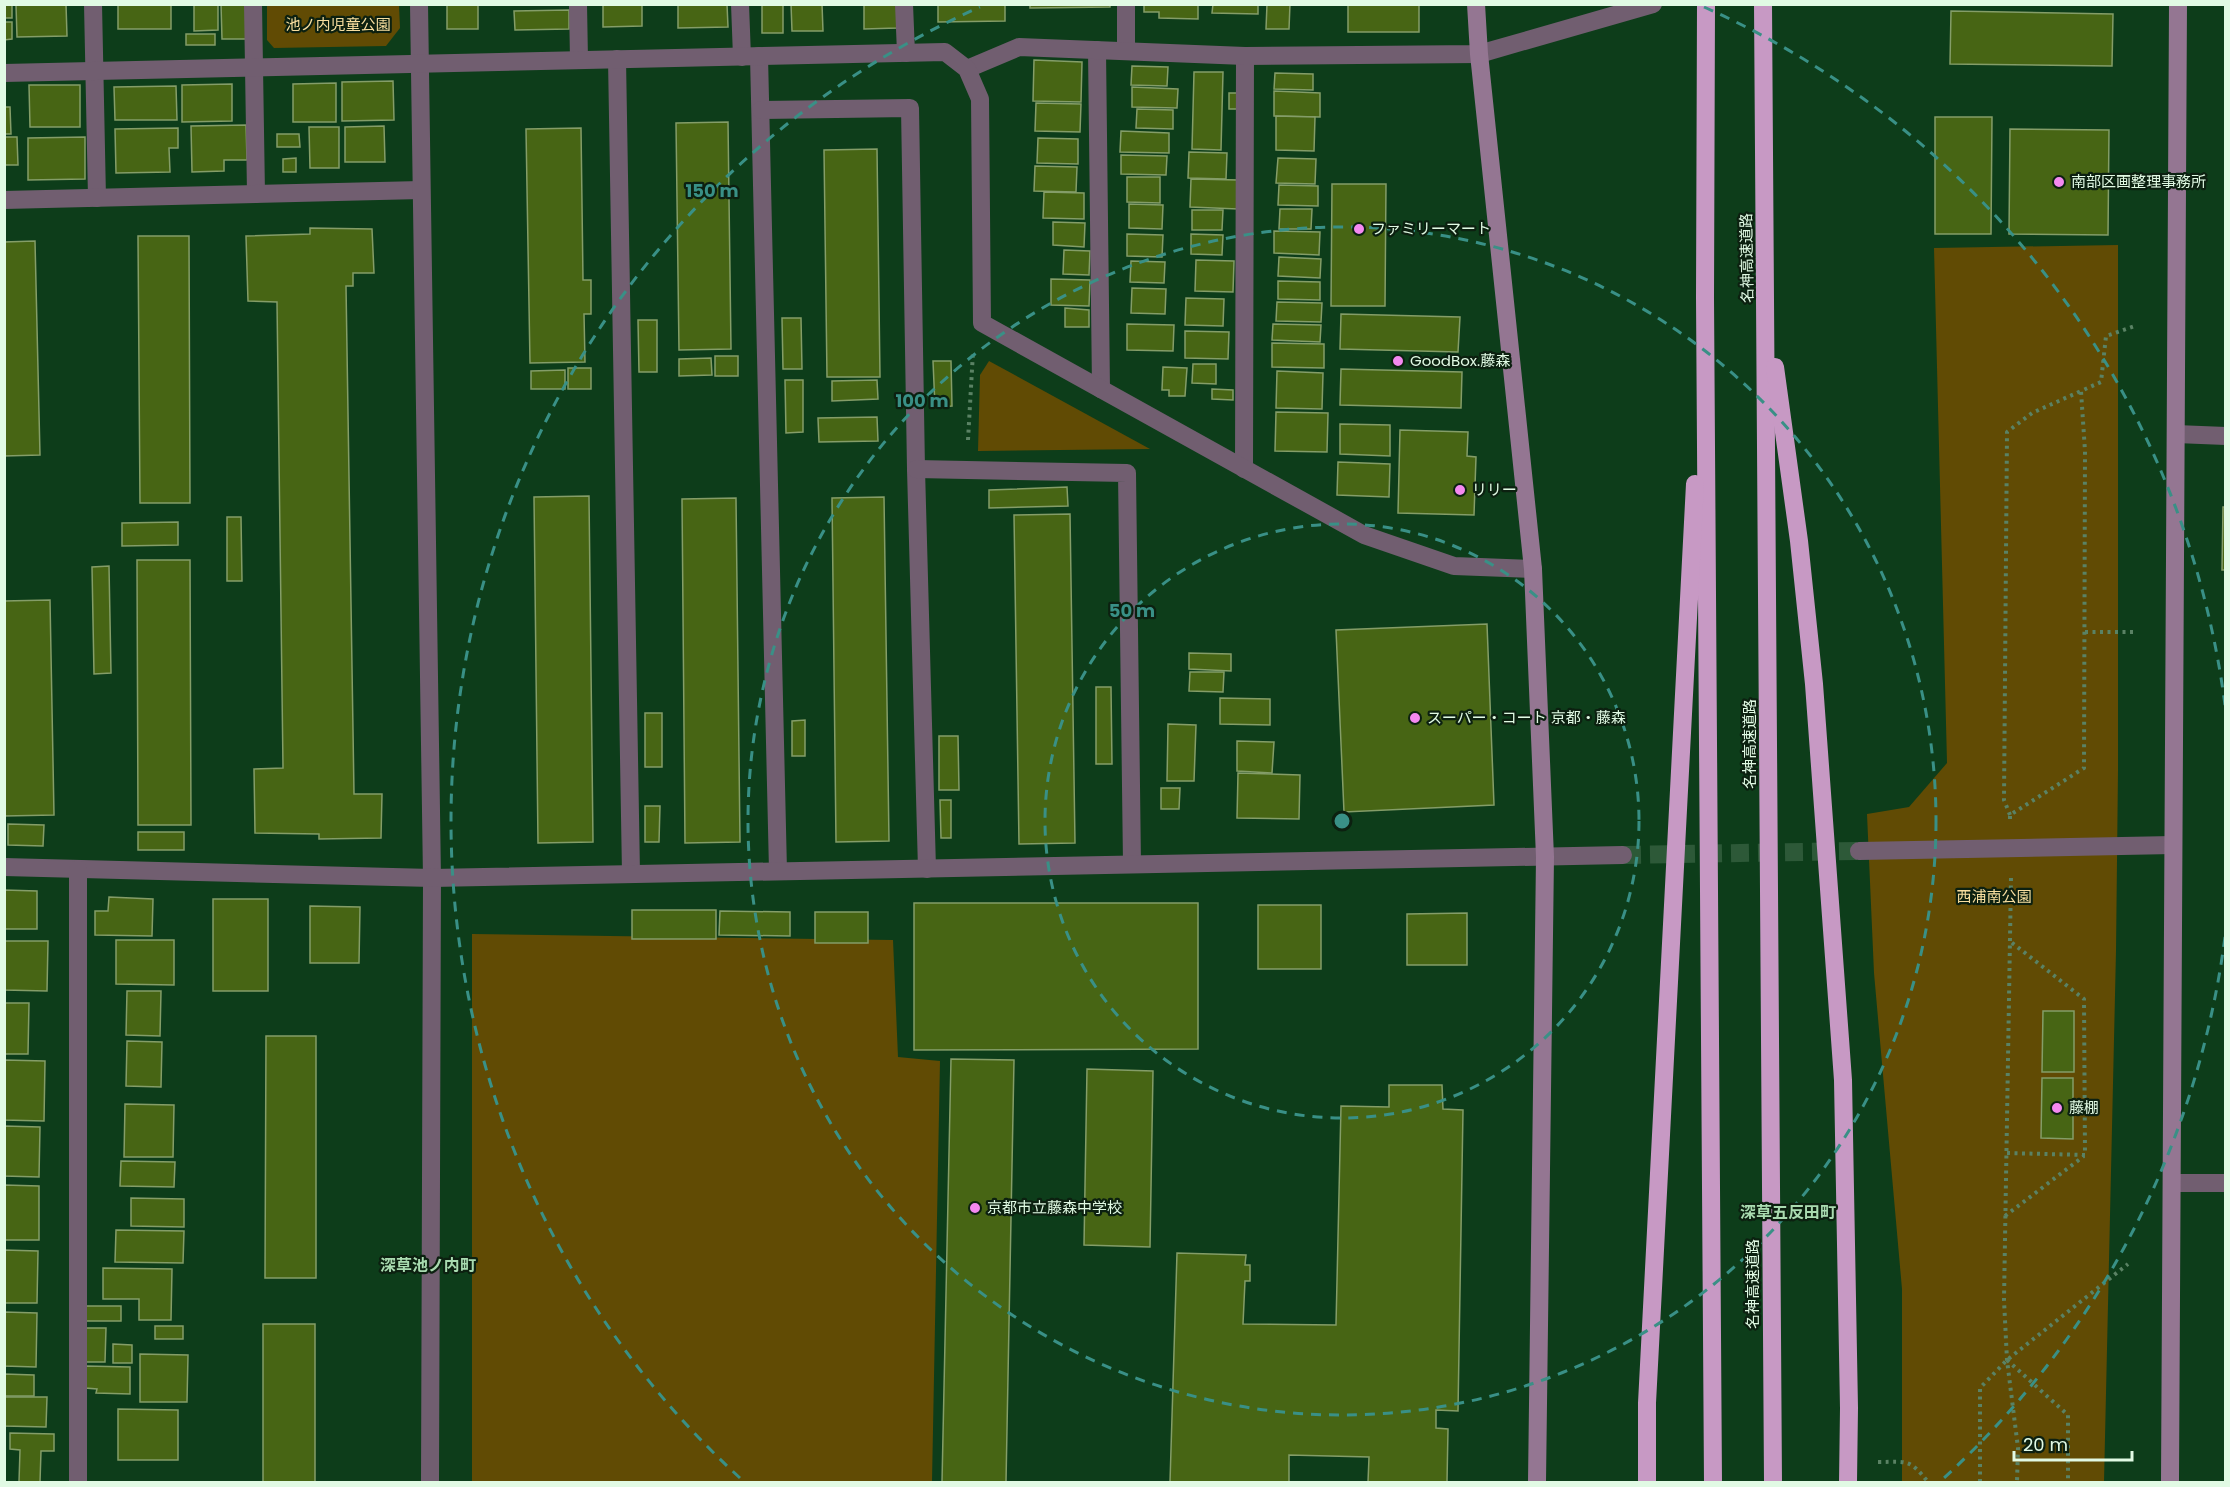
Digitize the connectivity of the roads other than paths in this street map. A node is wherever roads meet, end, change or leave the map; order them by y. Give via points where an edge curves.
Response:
1 (93, 4) edge
2 (253, 4) edge
3 (418, 4) edge
4 (578, 4) edge
5 (740, 4) edge
6 (904, 4) edge
7 (1126, 4) edge
8 (1476, 4) edge
9 (1653, 4) edge
10 (2178, 4) edge
11 (1763, 12) edge
12 (1706, 13) edge
13 (1097, 50) junction
14 (1126, 51) junction
15 (906, 53) junction
16 (1479, 54) junction
17 (750, 56) junction
18 (1245, 56) junction
19 (617, 59) junction
20 (579, 60) junction
21 (419, 64) junction
22 (254, 68) junction
23 (967, 69) junction
24 (95, 71) junction
25 (4, 73) edge
26 (761, 110) junction
27 (421, 190) junction
28 (256, 194) junction
29 (97, 198) junction
30 (4, 200) edge
31 (1766, 294) junction
32 (1705, 298) junction
33 (1101, 389) junction
34 (2176, 434) junction
35 (2226, 436) edge
36 (916, 469) junction
37 (1244, 469) junction
38 (1533, 569) junction
39 (2173, 845) junction
40 (1859, 851) tunnel mouth
41 (1623, 855) tunnel mouth
42 (1545, 857) junction
43 (1132, 864) junction
44 (4, 867) edge
45 (78, 869) junction
46 (927, 869) junction
47 (778, 871) junction
48 (631, 874) junction
49 (432, 878) junction
50 (2226, 1183) edge
51 (2172, 1184) junction
52 (78, 1482) edge
53 (430, 1482) edge
54 (1537, 1482) edge
55 (1647, 1482) edge
56 (1713, 1482) edge
57 (1773, 1482) edge
58 (1848, 1482) edge
59 (2170, 1482) edge

1 - 24 street
2 - 22 street
3 - 21 street
4 - 20 street
5 - 17 street
6 - 15 street
7 - 14 street
8 - 16 street
9 - 16 street
10 - 34 street
11 - 31 highway, 名神高速道路
12 - 32 highway
13 - 14 street
13 - 23 street via 1019,47
13 - 33 street
14 - 18 street
15 - 17 street
15 - 23 street via 945,52
16 - 18 street
16 - 38 street
17 - 19 street
17 - 26 street
18 - 37 street
19 - 20 street
19 - 48 street
20 - 21 street
21 - 22 street
21 - 27 street
22 - 24 street
22 - 28 street
23 - 33 street via 980,99 982,322
24 - 25 street
24 - 29 street
26 - 36 street via 910,108
26 - 47 street
27 - 28 street
27 - 49 street
28 - 29 street
29 - 30 street
31 - 57 highway, 名神高速道路
31 - 58 highway via 1814,684 1843,1080
32 - 55 highway via 1648,1380
32 - 56 highway
33 - 37 street
34 - 35 street
34 - 39 street
36 - 43 street via 1126,473
36 - 46 street
37 - 38 street via 1364,535 1454,566
38 - 42 street
39 - 40 street
39 - 51 street
41 - 42 street
42 - 43 street
42 - 54 street
43 - 46 street
44 - 45 street
45 - 49 street
45 - 52 street
46 - 47 street
47 - 48 street
48 - 49 street
49 - 53 street
50 - 51 street
51 - 59 street

